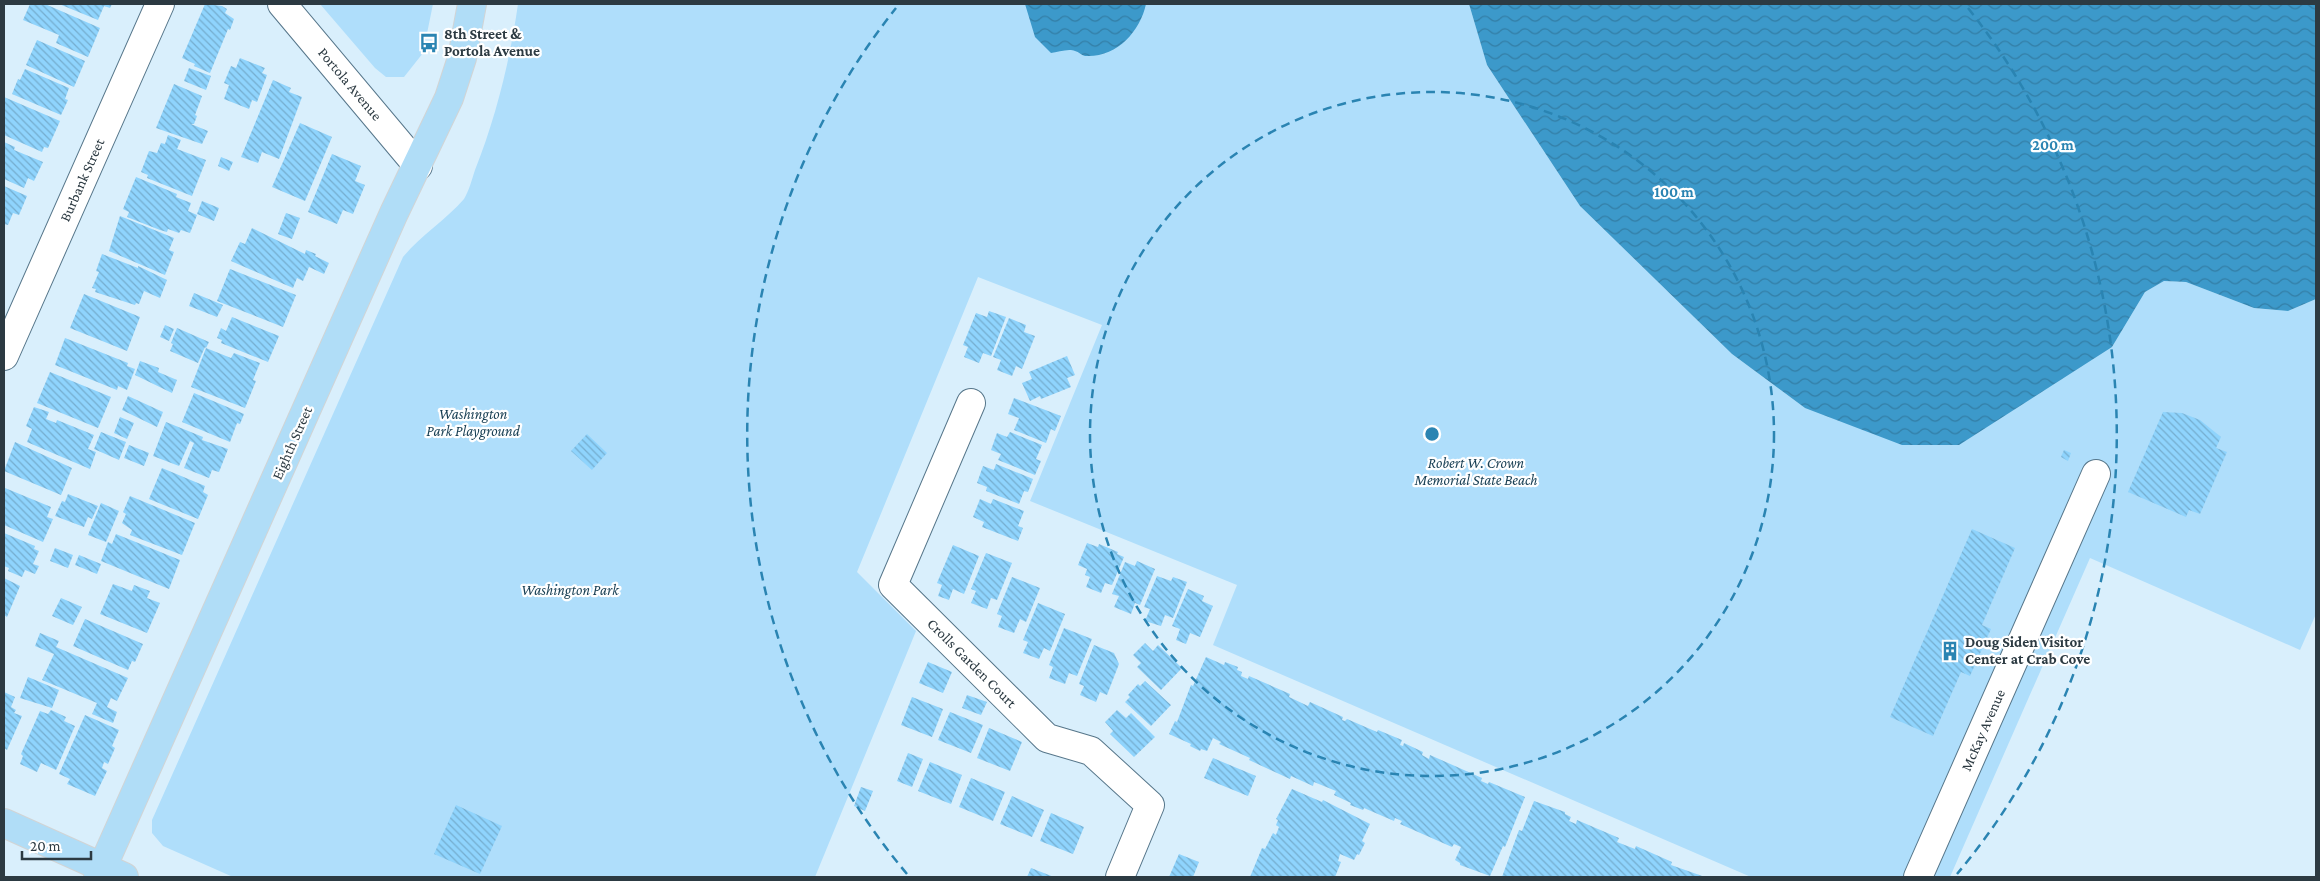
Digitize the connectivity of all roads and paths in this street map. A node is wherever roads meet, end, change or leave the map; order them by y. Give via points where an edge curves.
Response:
1 (160, 4) edge
2 (282, 4) edge
3 (472, 4) edge
4 (418, 166) junction
5 (4, 356) edge
6 (971, 403) dead end
7 (2096, 474) dead end
8 (4, 824) edge
9 (108, 874) edge
10 (1120, 877) edge
11 (1918, 877) edge

1 - 5 street, Burbank Street
2 - 4 street, Portola Avenue
3 - 4 main road, Eighth Street via 462,58
4 - 9 main road, Eighth Street via 391,220
6 - 10 street, Crolls Garden Court via 893,585 1047,738 1091,751 1150,805
7 - 11 street, McKay Avenue
8 - 9 main road

